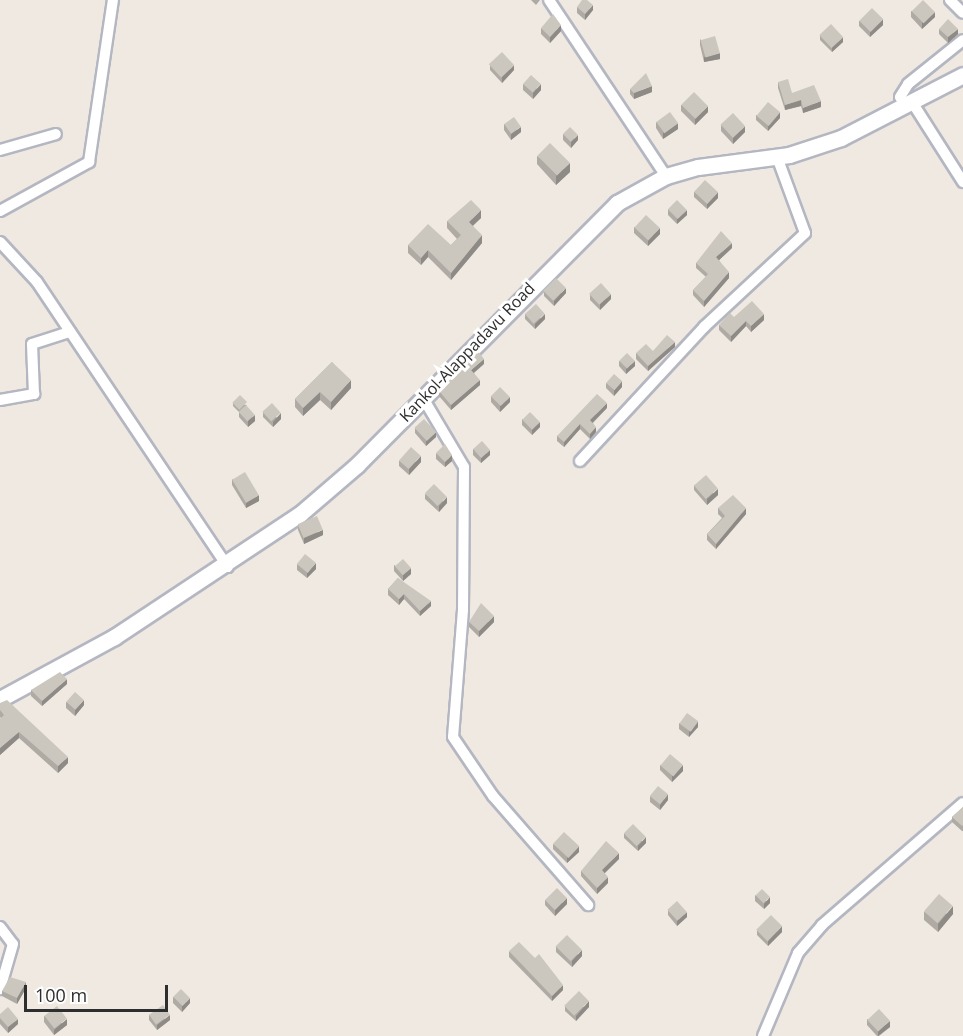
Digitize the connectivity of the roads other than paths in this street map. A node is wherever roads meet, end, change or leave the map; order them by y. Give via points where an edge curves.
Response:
1 (113, 0) edge
2 (549, 0) edge
3 (950, 0) edge
4 (963, 13) edge
5 (963, 40) edge
6 (963, 75) edge
7 (908, 104) junction
8 (56, 134) dead end
9 (0, 150) edge
10 (777, 157) junction
11 (666, 176) junction
12 (963, 181) edge
13 (0, 211) edge
14 (0, 242) edge
15 (70, 332) junction
16 (423, 398) junction
17 (0, 400) edge
18 (580, 461) dead end
19 (228, 567) junction
20 (0, 699) edge
21 (963, 803) edge
22 (588, 905) dead end
23 (0, 927) edge
24 (0, 989) edge
25 (763, 1036) edge

1 - 13 street via 88,162
2 - 11 street
3 - 4 street
5 - 7 street via 908,84 900,97
6 - 7 main road, Kankol-Alappadavu Road
7 - 10 main road, Kankol-Alappadavu Road via 841,138
7 - 12 street
8 - 9 street
10 - 11 main road, Kankol-Alappadavu Road
10 - 18 street via 805,233 704,327
11 - 16 main road, Kankol-Alappadavu Road via 617,203 591,226
14 - 15 street via 37,282
15 - 17 street via 32,344 34,394
15 - 19 street
16 - 19 main road, Kankol-Alappadavu Road via 341,479
16 - 22 street via 464,467 463,610 453,736 493,796
19 - 20 main road, Kankol-Alappadavu Road
21 - 25 street via 869,879 810,939 798,953
23 - 24 street via 13,944

